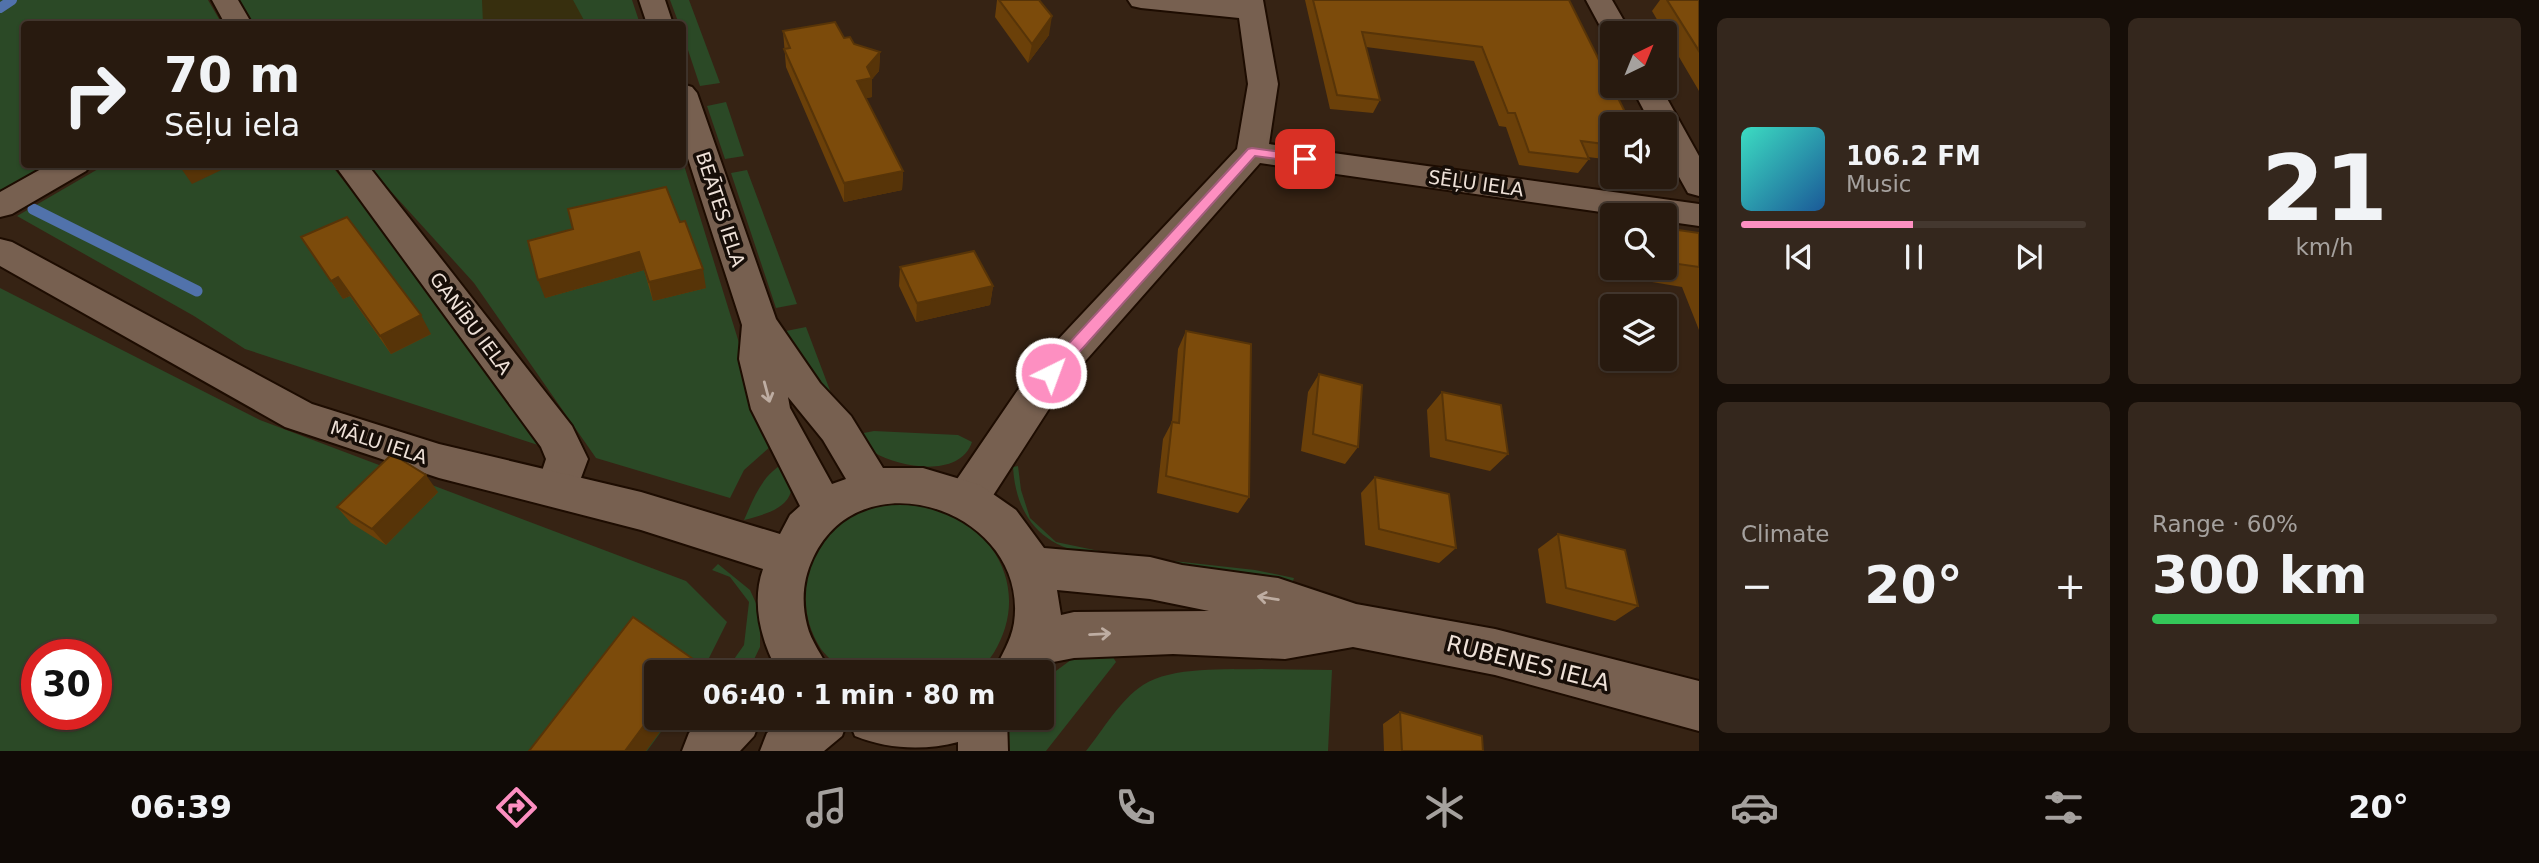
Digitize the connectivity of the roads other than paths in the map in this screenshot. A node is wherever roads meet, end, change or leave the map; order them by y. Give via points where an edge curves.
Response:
1 (225, 0) edge
2 (652, 0) edge
3 (1141, 0) edge
4 (1599, 0) edge
5 (1251, 5) edge
6 (236, 21) edge
7 (659, 21) edge
8 (1610, 21) edge
9 (1652, 98) edge
10 (686, 105) edge
11 (1252, 152) junction
12 (68, 168) edge
13 (353, 168) edge
14 (1699, 185) edge
15 (0, 206) edge
16 (1699, 215) edge
17 (0, 251) edge
18 (760, 325) junction
19 (872, 486) junction
20 (557, 489) junction
21 (968, 498) junction
22 (824, 510) junction
23 (788, 557) junction
24 (1031, 567) junction
25 (1356, 626) junction
26 (1025, 658) edge
27 (788, 660) edge
28 (1699, 706) edge
29 (725, 730) edge
30 (810, 730) edge
31 (982, 730) edge
32 (707, 751) edge
33 (785, 751) edge
34 (983, 751) edge

1 - 6 street
2 - 7 street
3 - 5 street
4 - 8 street
5 - 11 street via 1263,84
9 - 14 street
10 - 18 street, BEĀTES IELA
11 - 16 street, SĒĻU IELA
11 - 21 street via 1051,373
12 - 15 street
13 - 20 street, GANĪBU IELA via 558,438 567,459
17 - 20 street, MĀLU IELA via 299,416 439,461
18 - 19 street, BEĀTES IELA via 806,394 837,428
18 -> 22 street, BEĀTES IELA via 758,359 771,409
19 - 21 street via 937,486
19 - 22 street
20 - 23 street, MĀLU IELA
21 - 24 street via 994,515 1016,539
22 - 23 street via 803,531
23 - 27 street via 781,585
25 -> 24 street, RUBENES IELA via 1278,599 1150,578
24 - 26 street via 1038,605
26 -> 25 street, RUBENES IELA via 1074,635 1285,636
25 - 28 street, RUBENES IELA via 1494,652
29 - 32 street
30 - 33 street
31 - 34 street

